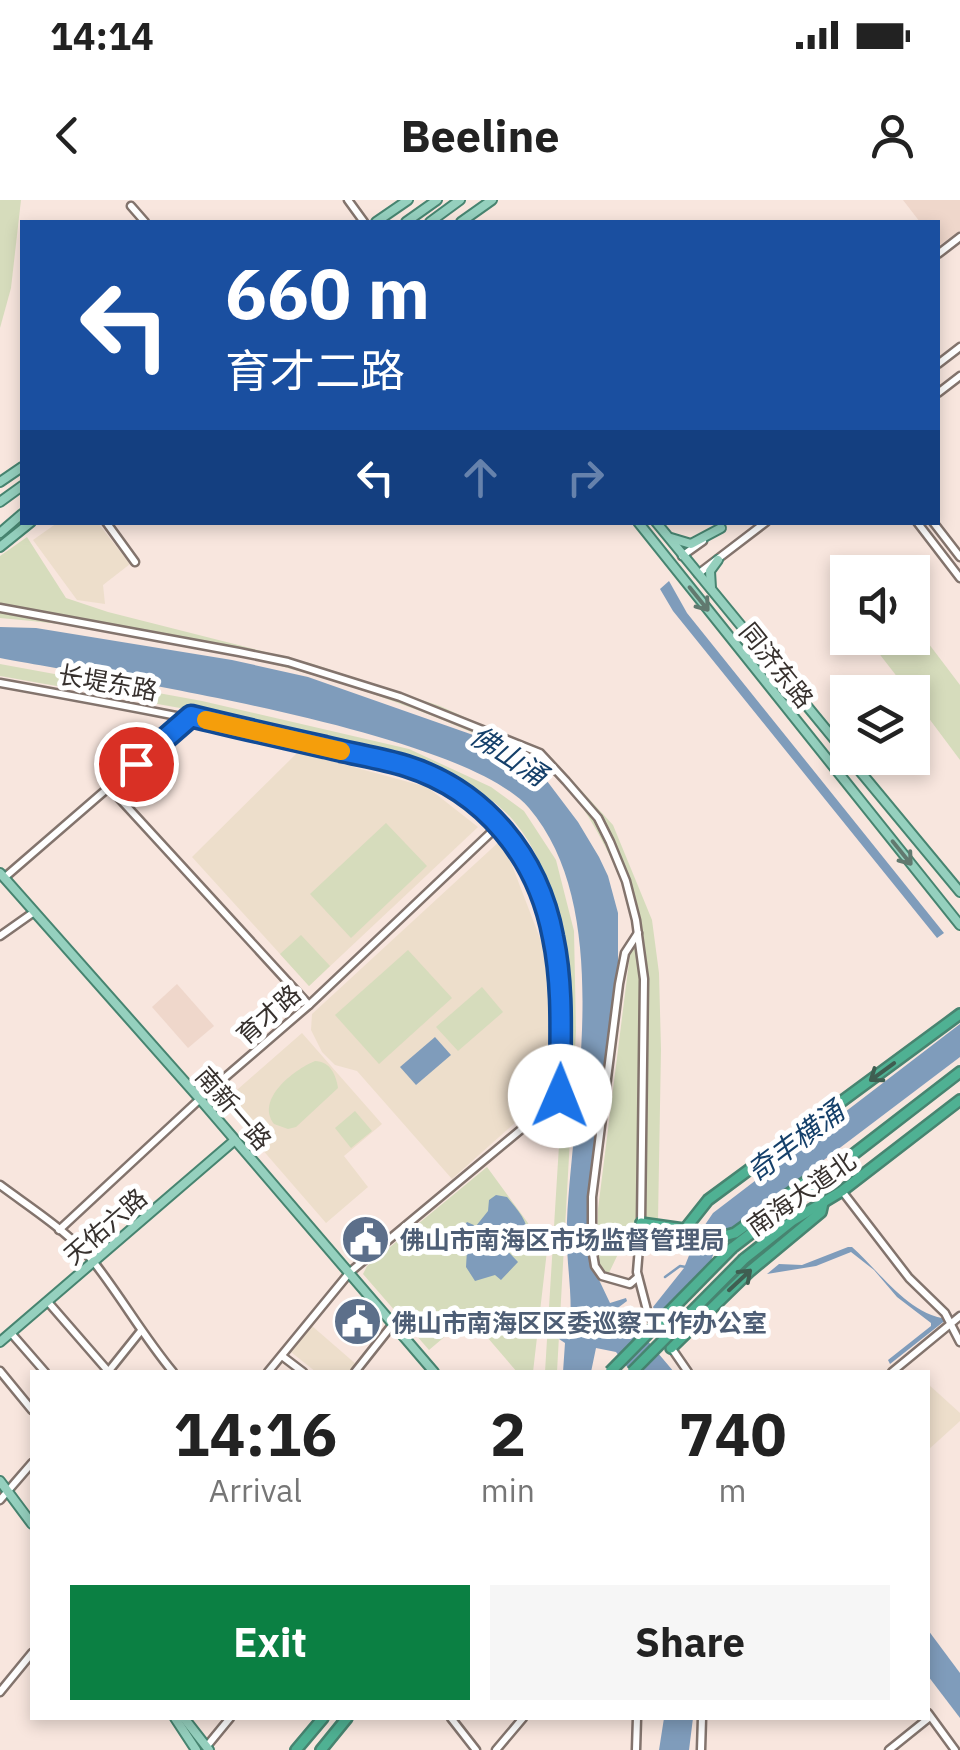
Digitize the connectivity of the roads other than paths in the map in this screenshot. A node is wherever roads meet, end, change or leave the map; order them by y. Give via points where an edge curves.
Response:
1 (408, 200) edge
2 (436, 200) edge
3 (460, 200) edge
4 (492, 200) edge
5 (131, 206) dead end
6 (418, 214) junction
7 (142, 220) edge
8 (379, 220) edge
9 (410, 220) edge
10 (433, 220) edge
11 (464, 220) edge
12 (960, 237) edge
13 (940, 252) edge
14 (960, 346) edge
15 (940, 362) edge
16 (960, 376) edge
17 (940, 391) edge
18 (20, 514) edge
19 (26, 525) edge
20 (108, 525) edge
21 (640, 525) edge
22 (659, 525) edge
23 (725, 525) edge
24 (762, 525) edge
25 (919, 525) edge
26 (935, 525) edge
27 (0, 533) edge
28 (668, 536) junction
29 (0, 547) edge
30 (682, 556) junction
31 (960, 557) edge
32 (718, 560) junction
33 (135, 562) dead end
34 (697, 575) junction
35 (960, 578) edge
36 (713, 592) junction
37 (0, 608) edge
38 (0, 684) edge
39 (191, 716) junction
40 (830, 735) edge
41 (863, 775) edge
42 (109, 787) junction
43 (500, 824) junction
44 (2, 876) edge
45 (960, 892) edge
46 (34, 912) junction
47 (960, 926) edge
48 (638, 933) junction
49 (0, 936) edge
50 (309, 1005) junction
51 (960, 1014) edge
52 (960, 1072) edge
53 (200, 1099) junction
54 (960, 1100) edge
55 (236, 1140) junction
56 (829, 1172) junction
57 (0, 1184) edge
58 (842, 1191) junction
59 (823, 1202) junction
60 (641, 1223) junction
61 (684, 1229) junction
62 (60, 1230) junction
63 (94, 1262) junction
64 (350, 1272) junction
65 (638, 1277) junction
66 (48, 1302) junction
67 (960, 1316) edge
68 (952, 1322) junction
69 (393, 1324) junction
70 (140, 1332) junction
71 (12, 1333) junction
72 (0, 1342) edge
73 (960, 1342) edge
74 (670, 1348) junction
75 (282, 1356) junction
76 (43, 1370) edge
77 (105, 1370) edge
78 (109, 1370) edge
79 (171, 1370) edge
80 (270, 1370) edge
81 (300, 1370) edge
82 (357, 1370) edge
83 (432, 1370) edge
84 (612, 1370) edge
85 (634, 1370) edge
86 (686, 1370) edge
87 (894, 1370) edge
88 (0, 1372) edge
89 (30, 1408) edge
90 (30, 1464) edge
91 (0, 1481) edge
92 (8, 1492) junction
93 (0, 1500) edge
94 (30, 1521) edge
95 (30, 1655) edge
96 (0, 1692) edge
97 (176, 1720) edge
98 (186, 1720) edge
99 (229, 1720) edge
100 (320, 1720) edge
101 (345, 1720) edge
102 (452, 1720) edge
103 (521, 1720) edge
104 (637, 1720) edge
105 (702, 1720) edge
106 (922, 1720) edge
107 (930, 1720) edge
108 (208, 1748) edge
109 (196, 1750) edge
110 (296, 1750) edge
111 (320, 1750) edge
112 (476, 1750) edge
113 (496, 1750) edge
114 (636, 1750) edge
115 (701, 1750) edge
116 (886, 1750) edge
117 (953, 1750) edge

1 - 6 main road
1 - 8 main road
2 - 6 main road
3 - 10 main road
4 - 11 main road
5 - 7 street
6 - 9 main road
12 - 13 street
14 - 15 street
16 - 17 street
18 - 27 main road
19 - 29 main road
20 - 33 street
21 -> 47 main road, 同济东路
22 - 28 main road, 同济东路
23 - 28 main road via 691,544
23 - 30 street
24 - 32 street
25 - 35 street
26 - 31 street
28 - 30 main road, 同济东路
30 - 34 main road, 同济东路
32 - 34 street
32 - 36 main road via 710,571
34 - 36 main road, 同济东路
36 - 40 main road, 同济东路
37 - 48 street via 288,662 400,696 540,753 598,818 626,880
38 - 39 street, 长堤东路
39 - 42 street
39 - 43 street, 长堤东路 via 406,766 445,782
41 - 45 main road, 同济东路
42 - 44 street
42 - 50 street
43 - 50 street, 育才路
43 - 64 street, 长堤东路 via 523,854 553,934 560,1096
44 - 46 main road, 南新一路
46 - 49 street
46 - 53 main road, 南新一路
48 - 60 street via 644,979
48 - 65 street via 625,952 619,984 592,1197 592,1248 602,1276 630,1284
50 - 53 street, 育才路
51 -> 61 highway via 708,1200
52 - 56 highway, 南海大道北
53 - 55 main road, 南新一路
53 - 62 street, 育才路
54 - 58 highway, 南海大道北
55 - 63 main road, 天佑六路
55 - 64 main road, 南新一路
56 - 61 highway, bridge via 815,1175 735,1234
56 - 84 highway, 南海大道北, bridge via 732,1248
57 - 62 street
58 - 59 highway, 南海大道北
58 - 68 street
74 -> 59 highway via 821,1212
59 - 85 highway, 南海大道北, bridge via 744,1258
60 - 61 highway
60 - 65 street
62 - 63 street
63 - 66 main road, 天佑六路
63 - 70 street
64 - 69 main road, 南新一路
64 - 75 street
65 - 74 street via 648,1314
66 - 71 main road, 天佑六路
66 - 77 street
67 - 68 street
68 - 73 street
68 - 87 street
69 - 82 street
69 - 83 main road, 南新一路
70 - 78 street
70 - 79 street
71 - 72 main road, 天佑六路
71 - 76 street
74 - 86 street
75 - 80 street
75 - 81 street
88 - 89 street
90 - 92 street
91 - 92 main road
92 - 93 street
92 - 94 main road
95 - 96 street
97 - 109 main road
98 - 108 main road
99 - 108 street
100 - 110 highway
101 - 111 highway
102 - 112 street
103 - 113 street
104 - 114 street
105 - 115 street
106 - 116 street
107 - 117 street

